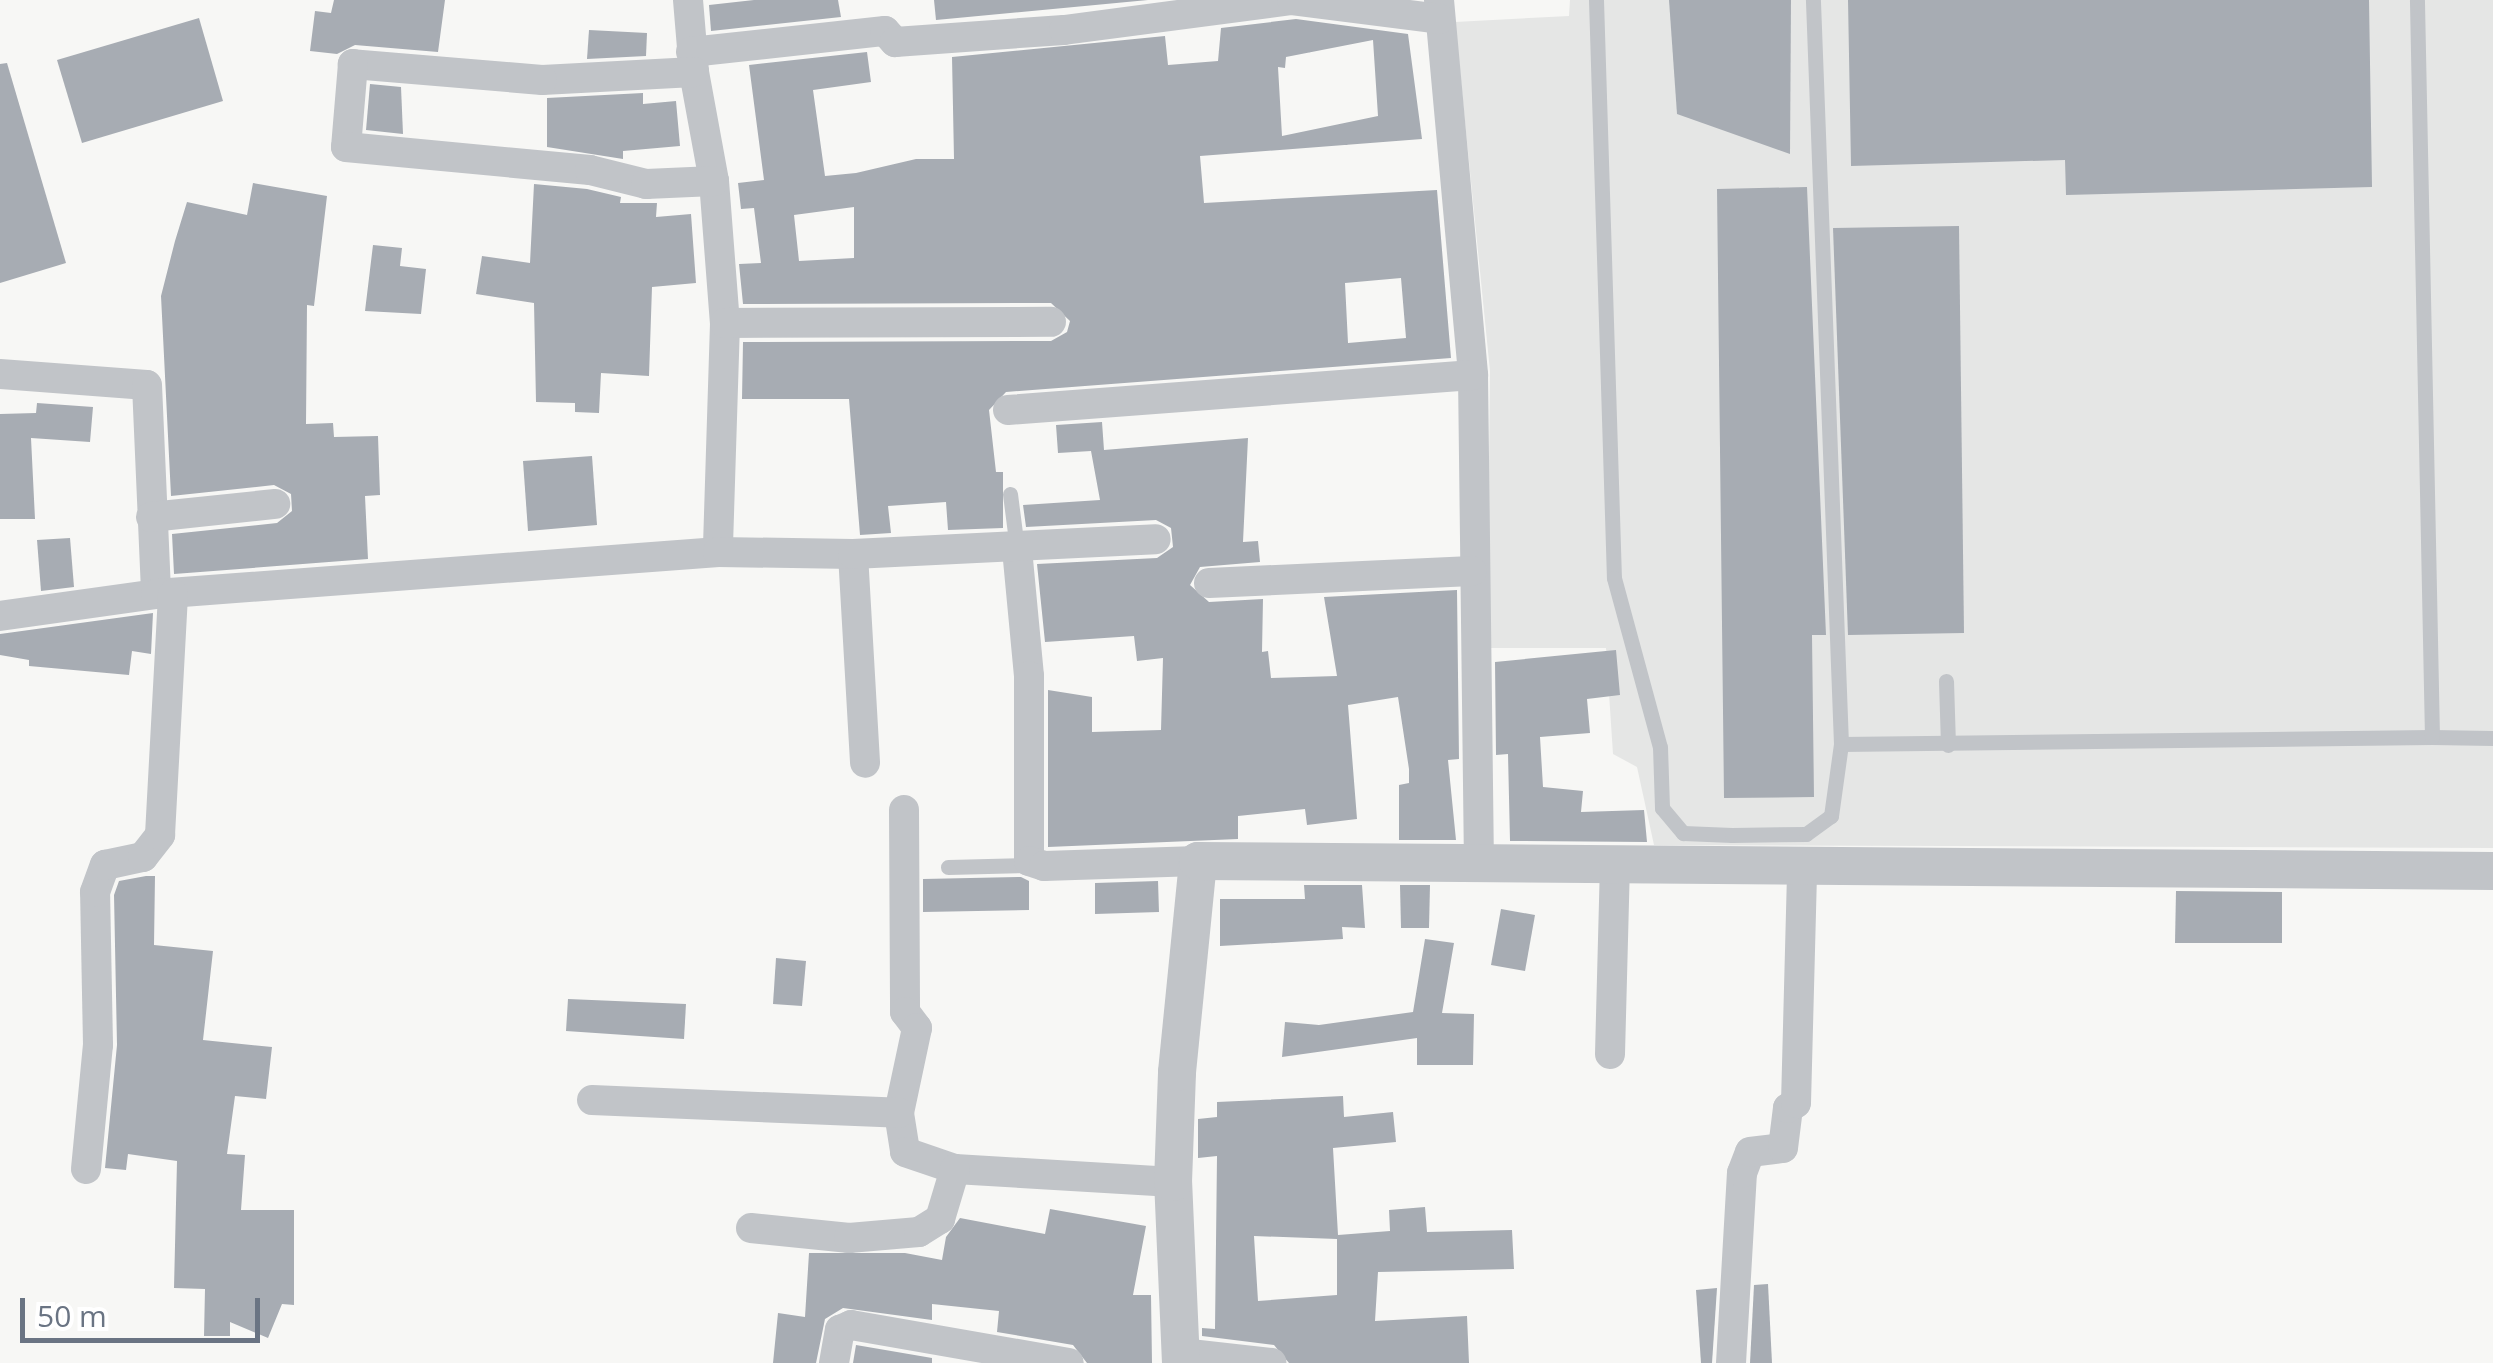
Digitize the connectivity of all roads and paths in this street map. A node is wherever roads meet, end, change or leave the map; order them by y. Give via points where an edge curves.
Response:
1 (688, 0) edge
2 (1596, 0) edge
3 (1813, 0) edge
4 (2418, 0) edge
5 (1439, 9) edge
6 (933, 26) dead end
7 (885, 31) junction
8 (692, 62) junction
9 (714, 181) junction
10 (1051, 322) dead end
11 (726, 323) junction
12 (0, 374) edge
13 (1473, 374) junction
14 (1008, 410) dead end
15 (1010, 494) dead end
16 (274, 504) dead end
17 (151, 517) junction
18 (1156, 539) dead end
19 (1016, 549) junction
20 (718, 552) junction
21 (853, 554) junction
22 (1472, 571) junction
23 (1209, 583) dead end
24 (164, 594) junction
25 (0, 616) edge
26 (1946, 681) dead end
27 (2432, 737) junction
28 (2493, 738) edge
29 (1841, 744) junction
30 (1948, 745) junction
31 (865, 763) dead end
32 (904, 810) dead end
33 (1198, 861) junction
34 (1479, 863) junction
35 (1032, 865) junction
36 (1615, 866) junction
37 (948, 867) dead end
38 (1802, 868) junction
39 (2493, 871) edge
40 (1610, 1054) dead end
41 (592, 1100) dead end
42 (899, 1113) junction
43 (86, 1168) dead end
44 (955, 1169) junction
45 (1173, 1182) junction
46 (750, 1228) dead end
47 (1181, 1358) edge
48 (834, 1363) edge
49 (1069, 1363) edge
50 (1270, 1363) edge
51 (1732, 1363) edge

1 - 8 street
2 - 29 lane via 1614,578 1660,747 1662,808 1683,833 1806,834 1830,816
3 - 29 lane
4 - 27 lane
5 - 7 street via 1292,0 1046,31 895,42
5 - 13 street
6 - 7 lane
7 - 8 street
8 - 9 street
8 - 9 street via 542,80 352,64 346,147 590,170 646,184
9 - 11 street
10 - 11 street
11 - 20 street
12 - 17 street via 147,385
13 - 14 street
13 - 22 street
15 - 19 lane
16 - 17 street
17 - 24 street
18 - 19 street
19 - 21 street
19 - 35 street via 1029,676
20 - 21 street
20 - 24 street
21 - 31 street
22 - 23 street
22 - 34 street
24 - 25 street
24 - 43 street via 160,835 143,857 105,865 95,892 98,1044
26 - 30 lane
27 - 28 lane
27 - 30 lane
29 - 30 lane
32 - 42 street via 905,1012 917,1028
33 - 34 street
33 - 35 street
33 - 45 street via 1180,997
34 - 36 street
35 - 37 lane
36 - 38 street
36 - 40 street
38 - 39 street
38 - 51 street via 1796,1103 1788,1108 1782,1148 1750,1152 1742,1173
41 - 42 street
42 - 44 street via 905,1152
44 - 45 street
44 - 46 street via 940,1219 918,1232 849,1238
45 - 47 street
47 - 50 street
48 - 49 street via 840,1330 851,1325

